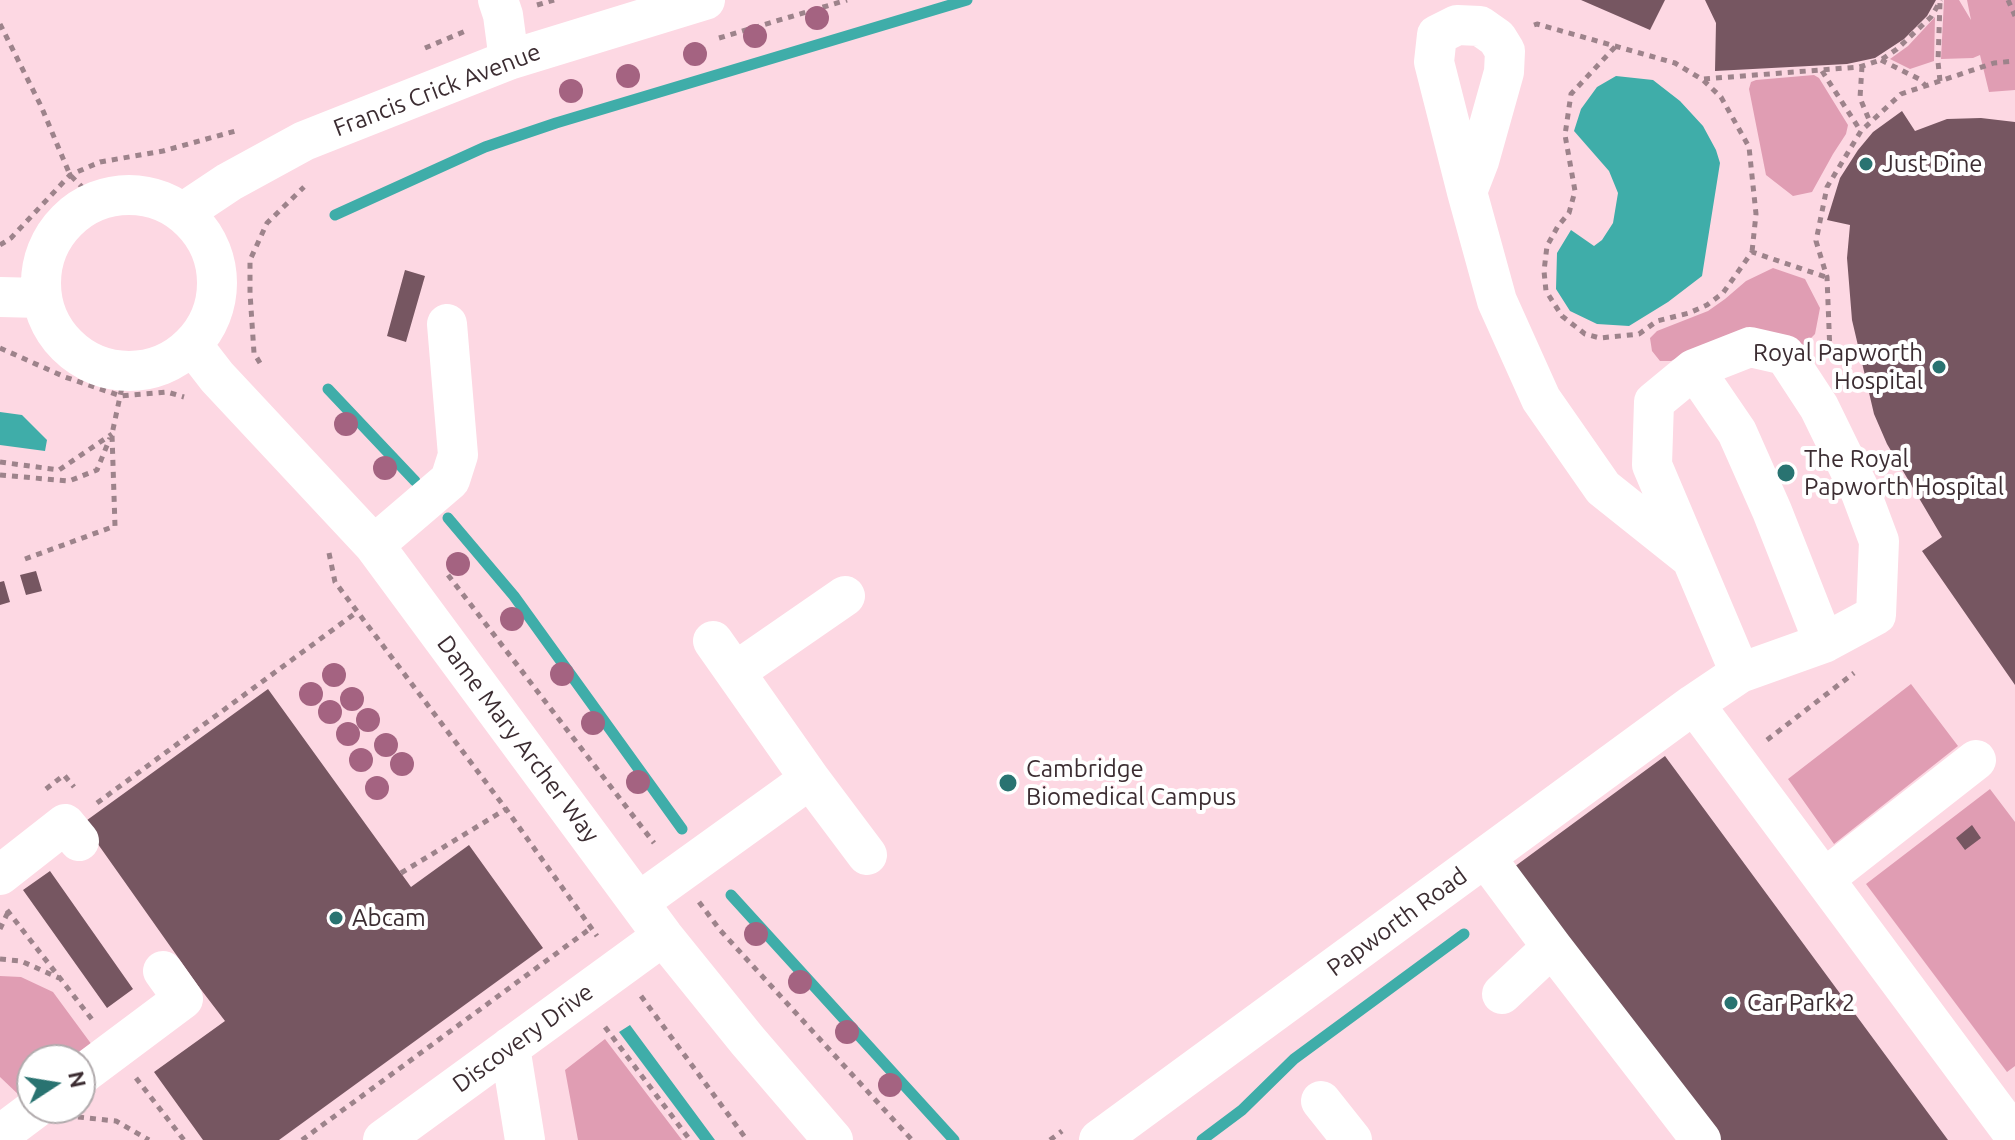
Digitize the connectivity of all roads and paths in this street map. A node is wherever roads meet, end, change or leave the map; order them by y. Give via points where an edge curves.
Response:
1 (498, 0) edge
2 (705, 0) edge
3 (847, 0) edge
4 (1940, 0) edge
5 (2008, 0) edge
6 (2015, 16) edge
7 (0, 24) edge
8 (1497, 38) junction
9 (715, 40) dead end
10 (1615, 47) junction
11 (509, 60) junction
12 (1881, 60) junction
13 (2015, 61) edge
14 (1862, 66) junction
15 (1822, 71) junction
16 (1703, 80) junction
17 (1940, 81) junction
18 (1926, 86) junction
19 (1870, 122) junction
20 (247, 127) dead end
21 (1861, 131) junction
22 (305, 186) dead end
23 (83, 187) junction
24 (1467, 192) junction
25 (184, 212) junction
26 (0, 245) edge
27 (1752, 252) junction
28 (1827, 277) junction
29 (0, 297) edge
30 (41, 298) junction
31 (447, 324) dead end
32 (193, 346) junction
33 (0, 348) edge
34 (254, 353) dead end
35 (1830, 360) dead end
36 (1694, 369) junction
37 (123, 384) junction
38 (188, 398) dead end
39 (112, 434) junction
40 (0, 462) edge
41 (0, 475) edge
42 (374, 545) junction
43 (25, 559) dead end
44 (1693, 560) junction
45 (448, 575) dead end
46 (335, 582) dead end
47 (845, 596) dead end
48 (357, 612) junction
49 (1824, 643) junction
50 (1858, 670) dead end
51 (1740, 673) junction
52 (1694, 704) junction
53 (1976, 760) dead end
54 (1738, 763) junction
55 (810, 779) junction
56 (506, 809) junction
57 (85, 824) joint
58 (867, 855) dead end
59 (1485, 857) junction
60 (401, 873) dead end
61 (678, 874) junction
62 (0, 875) edge
63 (1824, 879) junction
64 (639, 902) junction
65 (592, 928) junction
66 (663, 936) junction
67 (1552, 947) junction
68 (0, 959) edge
69 (620, 967) junction
70 (163, 971) dead end
71 (60, 979) dead end
72 (1502, 994) dead end
73 (605, 1027) dead end
74 (510, 1047) junction
75 (96, 1064) edge
76 (1321, 1101) dead end
77 (96, 1118) edge
78 (28, 1124) edge
79 (0, 1135) edge
80 (2015, 1136) edge
81 (149, 1140) edge
82 (302, 1140) edge
83 (383, 1140) edge
84 (525, 1140) edge
85 (690, 1140) edge
86 (747, 1140) edge
87 (833, 1140) edge
88 (912, 1140) edge
89 (1099, 1140) edge
90 (1352, 1140) edge
91 (1701, 1140) edge

1 - 11 street
2 - 11 street, Francis Crick Avenue
3 - 9 path
4 - 12 path via 1931,17
4 - 17 path
5 - 6 path
7 - 23 path
8 - 10 path via 1537,24
8 - 24 street via 1505,51 1504,72
8 - 24 street via 1480,26 1457,25 1437,35 1434,62
10 - 16 path via 1675,63
10 - 27 path via 1571,94 1565,135 1575,191 1569,213 1547,246 1544,271 1546,291 1562,316 1585,334 1600,338 1639,334 1657,321 1715,299
11 - 25 street, Francis Crick Avenue via 304,141
12 - 14 path
12 - 18 path
13 - 17 path
14 - 15 path
14 - 19 path via 1860,98
15 - 16 path
15 - 21 path
16 - 27 path via 1721,97 1749,147 1756,214
17 - 18 path
18 - 19 path via 1901,94
19 - 21 path
20 - 23 path via 100,162
21 - 28 path via 1827,187 1816,241
22 - 34 path via 267,223 250,260
23 - 25 street via 141,194
23 - 26 path
23 - 30 street via 43,258
24 - 44 street via 1497,301 1541,399 1603,488
25 - 32 street via 208,240 218,277 213,314
27 - 28 path
28 - 35 path
29 - 30 street
30 - 37 street via 56,335
31 - 42 street via 458,455 450,480
32 - 37 street
32 - 42 street, Dame Mary Archer Way
33 - 37 path via 65,377
36 - 44 street via 1654,402 1652,465
36 - 49 street via 1737,432
36 - 49 street, Papworth Road via 1750,347 1785,355 1819,407 1861,493 1879,541 1876,615
37 - 38 path
37 - 39 path
39 - 40 path via 59,470
39 - 41 path via 97,470 69,481
39 - 43 path via 115,526
42 - 64 street, Dame Mary Archer Way
44 - 51 street
45 - 61 path
46 - 48 path
47 - 55 street via 724,656
48 - 56 path
48 - 57 path
49 - 51 street, Papworth Road
50 - 54 path
51 - 52 street, Papworth Road
52 - 54 street
52 - 59 street, Papworth Road via 1576,806
53 - 63 street
54 - 63 street
55 - 58 street
55 - 61 street
56 - 60 path
56 - 65 path
57 - 62 street via 65,824
59 - 67 street
59 - 89 street, Papworth Road
61 - 64 street
61 - 88 path via 720,930
63 - 80 street
64 - 66 street, Dame Mary Archer Way
65 - 69 path
65 - 82 path
66 - 69 street, Discovery Drive
66 - 87 street, Dame Mary Archer Way
67 - 72 street
67 - 91 street
68 - 71 path via 21,961
69 - 74 street, Discovery Drive
69 - 86 path
70 - 75 street via 183,999
73 - 85 path
74 - 83 street, Discovery Drive
74 - 84 street
76 - 90 street
77 - 81 path via 116,1121
78 - 79 street

